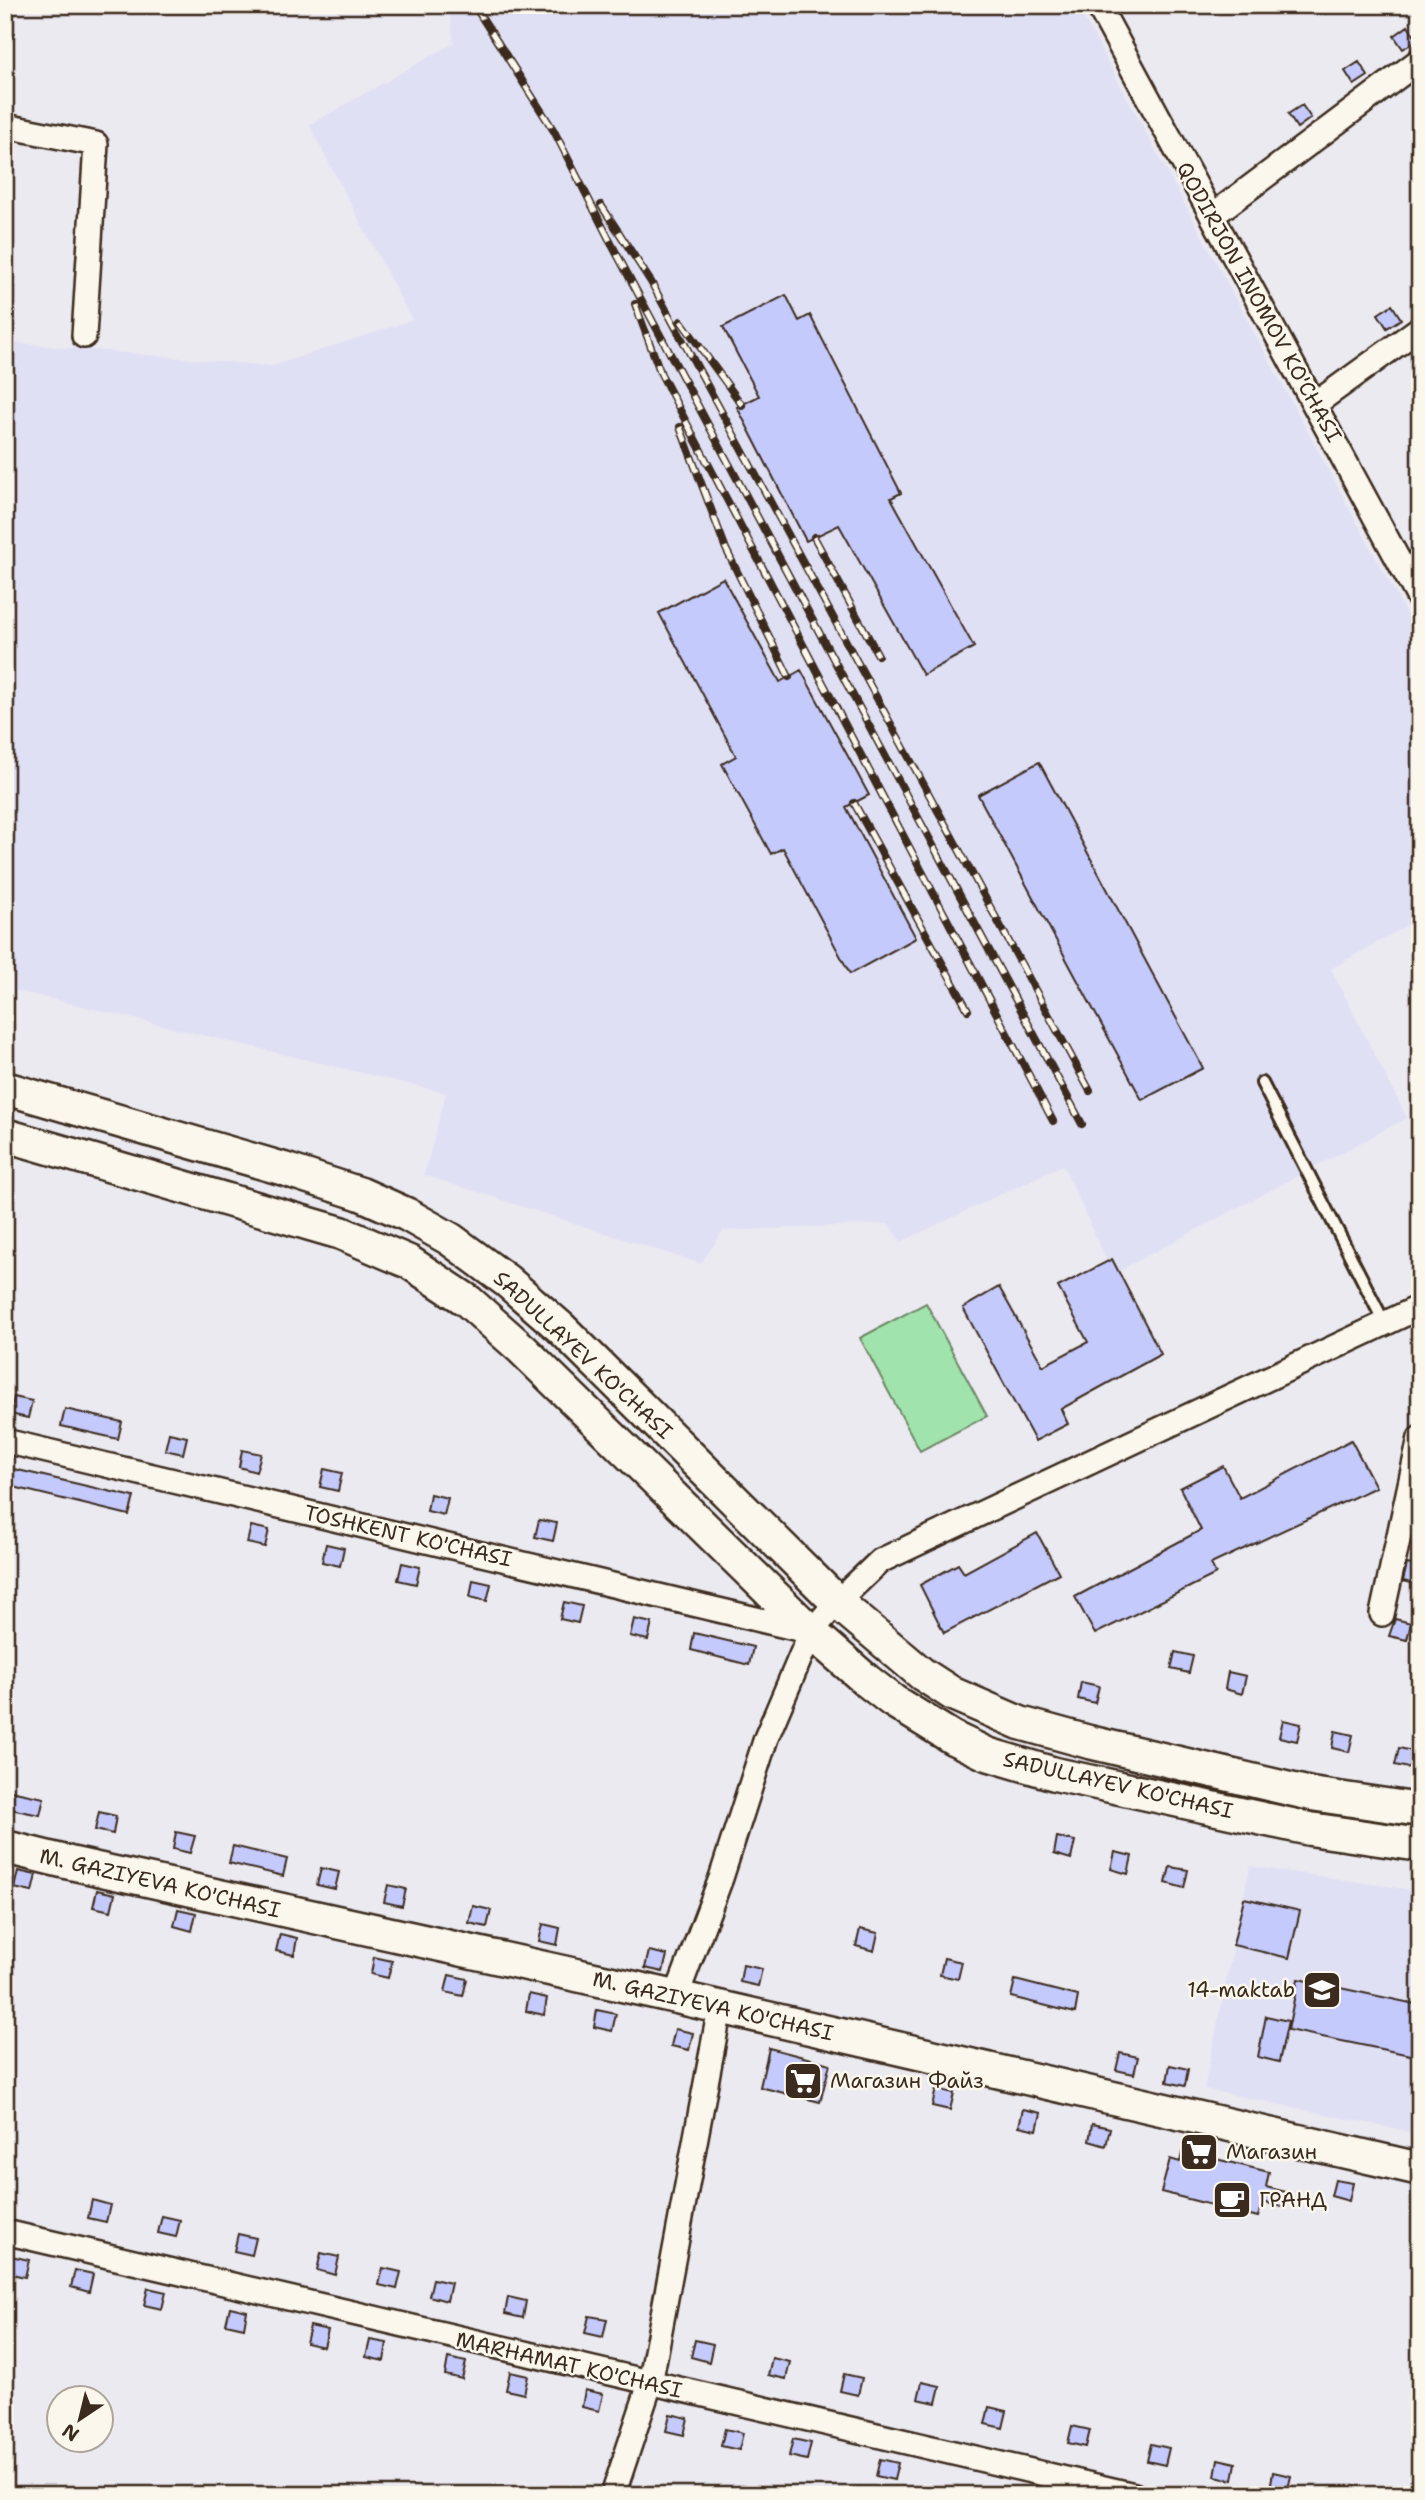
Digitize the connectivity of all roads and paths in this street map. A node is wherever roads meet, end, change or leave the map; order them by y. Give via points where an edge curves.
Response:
1 (1098, 5) edge
2 (1420, 60) edge
3 (5, 126) edge
4 (1212, 216) junction
5 (1420, 328) edge
6 (84, 336) dead end
7 (1315, 404) junction
8 (1420, 600) edge
9 (1262, 1083) dead end
10 (5, 1087) edge
11 (5, 1135) edge
12 (1420, 1307) edge
13 (1385, 1324) junction
14 (1420, 1438) edge
15 (5, 1441) edge
16 (837, 1602) junction
17 (1382, 1614) dead end
18 (811, 1632) junction
19 (1420, 1810) edge
20 (1420, 1844) edge
21 (5, 1847) edge
22 (676, 1997) junction
23 (720, 2008) junction
24 (1420, 2169) edge
25 (5, 2232) edge
26 (650, 2384) junction
27 (614, 2495) edge
28 (1134, 2495) edge

1 - 4 street, QODIRJON INOMOV KO'CHASI
2 - 4 street
3 - 6 street via 96,144
4 - 7 street, QODIRJON INOMOV KO'CHASI
5 - 7 street
7 - 8 street, QODIRJON INOMOV KO'CHASI
9 - 13 lane
10 - 16 main road, SADULLAYEV KO'CHASI via 348,1190 450,1239 508,1280 561,1328
11 - 18 main road, SADULLAYEV KO'CHASI via 341,1233 409,1262 468,1301 522,1349
12 - 13 street
13 - 16 street via 880,1561
14 - 17 street
15 - 18 street, TOSHKENT KO'CHASI
16 - 18 street
16 - 19 main road, SADULLAYEV KO'CHASI via 922,1674 953,1694 1020,1723 1311,1794
18 - 20 main road, SADULLAYEV KO'CHASI via 893,1701 987,1754 1055,1774 1310,1829
18 - 22 street via 766,1738
21 - 22 main road, M. GAZIYEVA KO'CHASI
22 - 23 main road, M. GAZIYEVA KO'CHASI
23 - 24 main road, M. GAZIYEVA KO'CHASI
23 - 26 street
25 - 26 street, MARHAMAT KO'CHASI
26 - 27 street
26 - 28 street, MARHAMAT KO'CHASI

